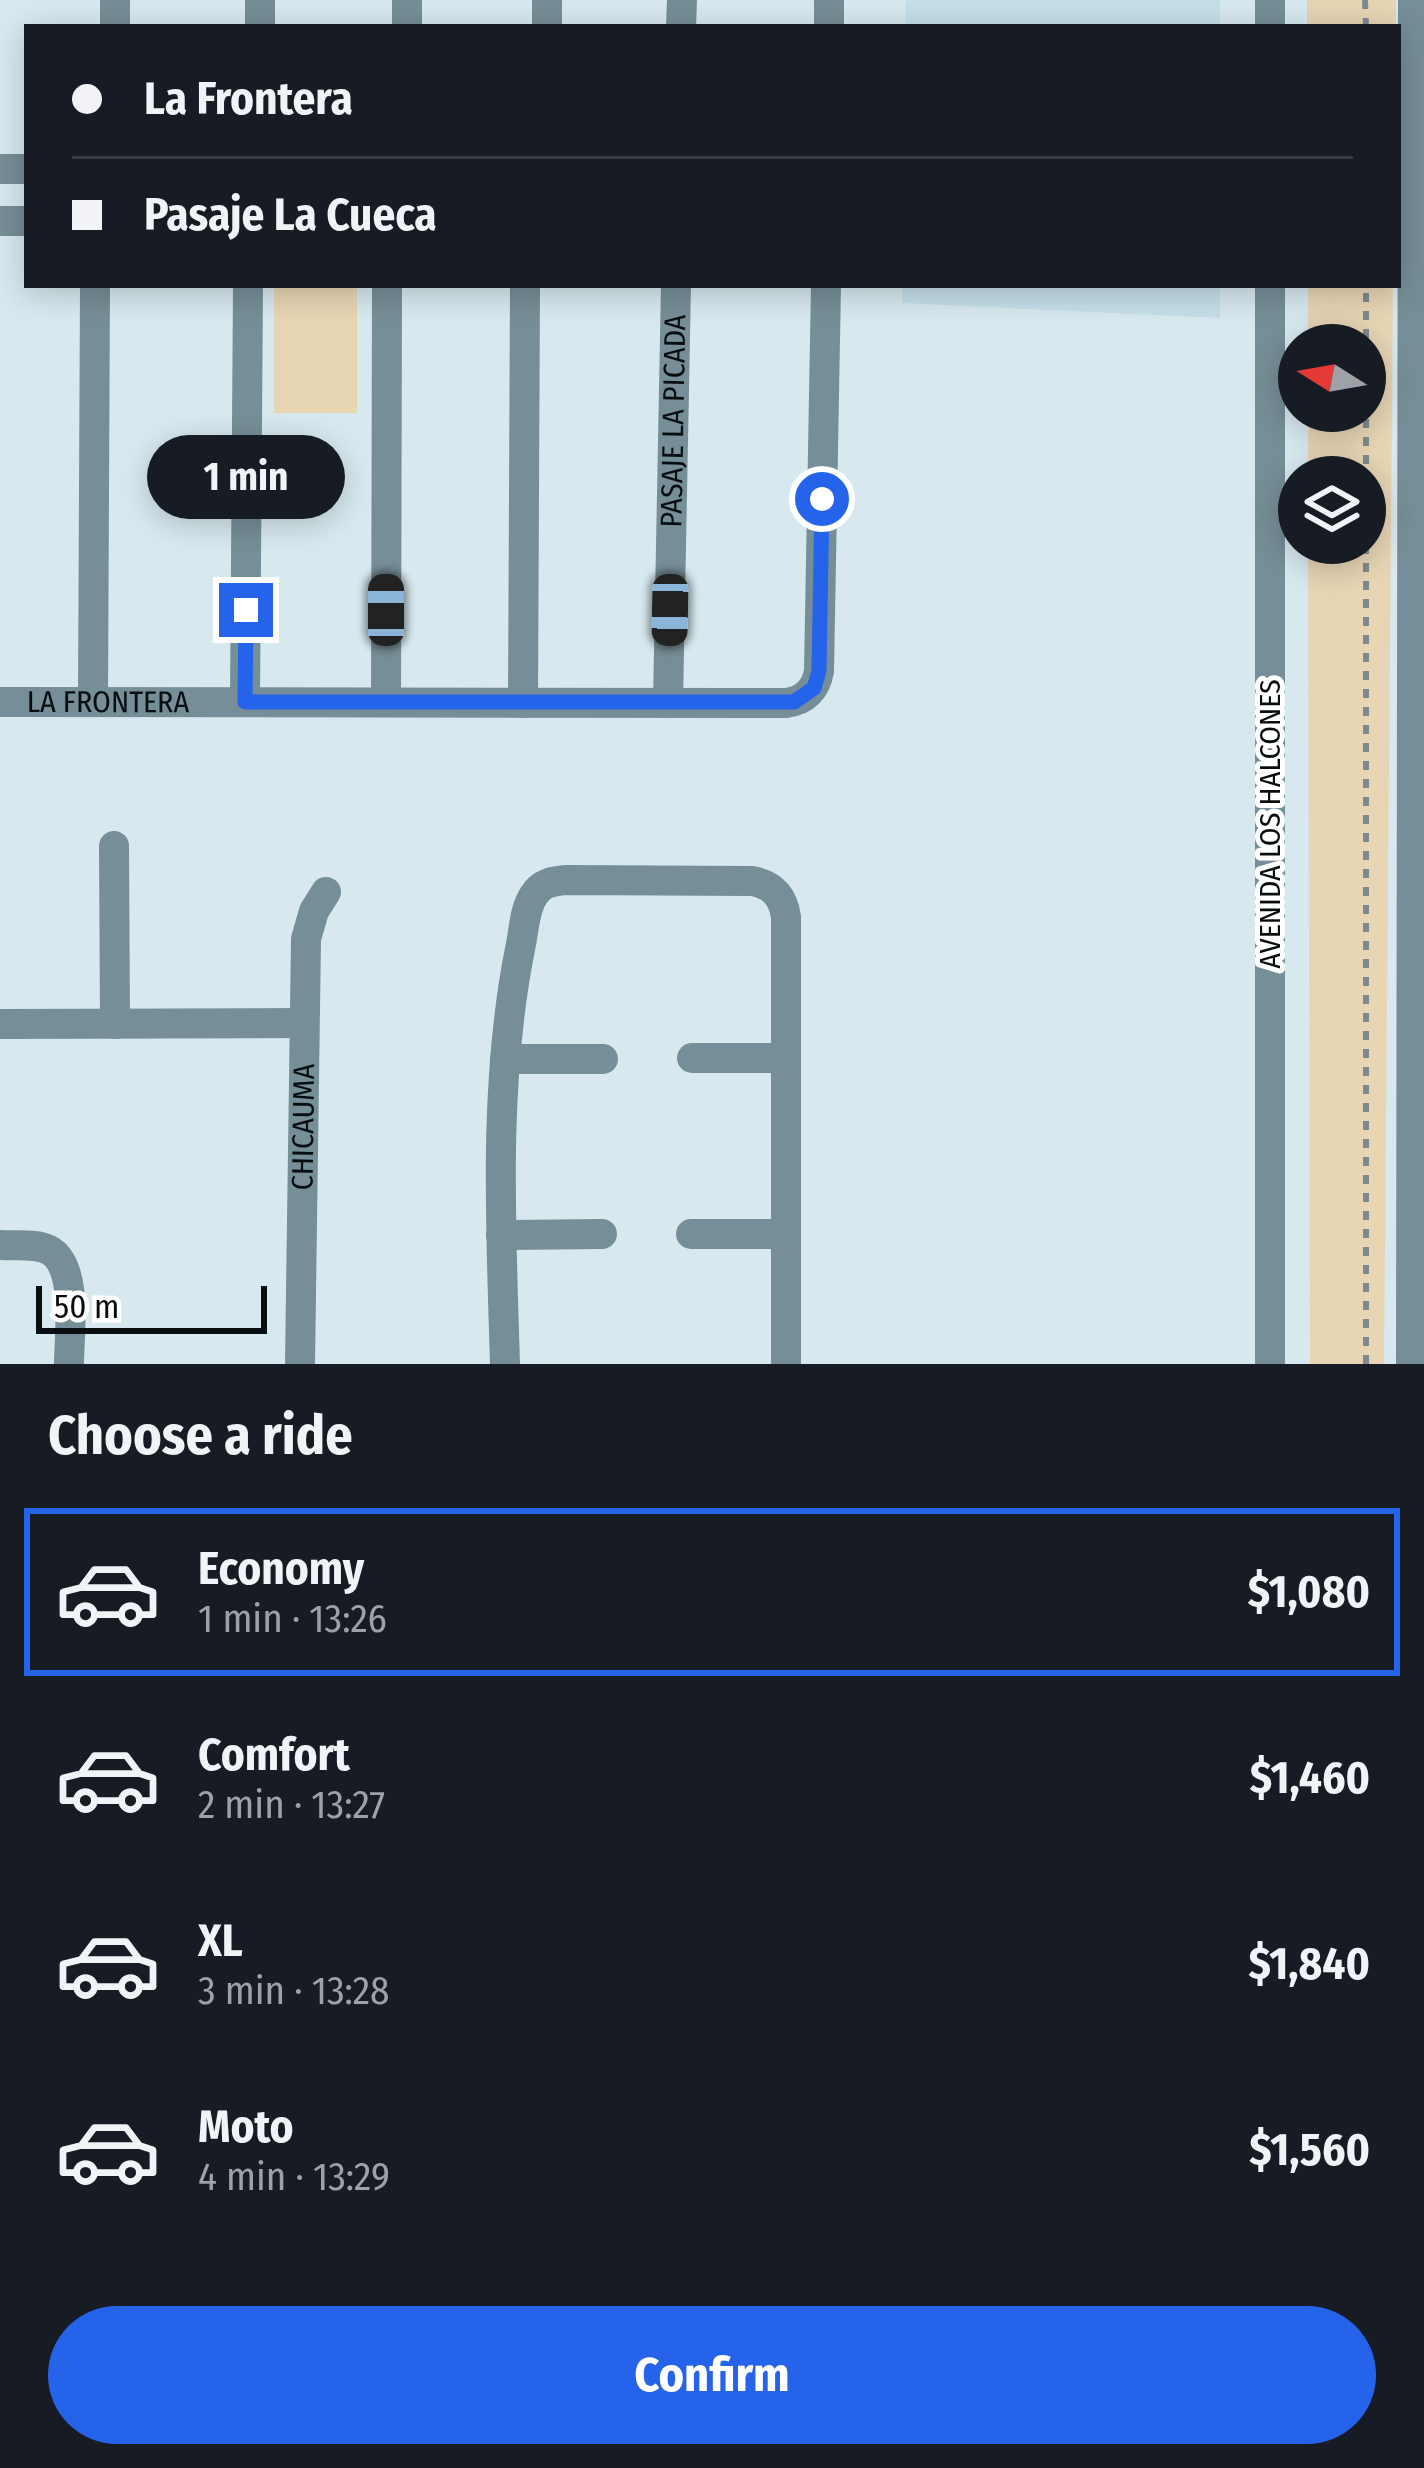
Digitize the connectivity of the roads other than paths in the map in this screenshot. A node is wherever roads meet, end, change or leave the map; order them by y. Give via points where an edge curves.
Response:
1 (1413, 0) edge
2 (95, 288) edge
3 (248, 288) edge
4 (387, 288) edge
5 (525, 288) edge
6 (676, 288) edge
7 (826, 288) edge
8 (1270, 288) edge
9 (1418, 436) edge
10 (0, 702) edge
11 (93, 702) junction
12 (245, 702) junction
13 (386, 702) junction
14 (523, 703) junction
15 (668, 703) junction
16 (114, 846) dead end
17 (326, 892) dead end
18 (303, 1023) junction
19 (0, 1024) edge
20 (115, 1024) junction
21 (692, 1058) dead end
22 (786, 1058) junction
23 (603, 1059) dead end
24 (505, 1060) junction
25 (1418, 1189) edge
26 (501, 1234) junction
27 (602, 1234) dead end
28 (692, 1234) dead end
29 (786, 1234) junction
30 (0, 1245) edge
31 (69, 1364) edge
32 (300, 1364) edge
33 (505, 1364) edge
34 (786, 1364) edge
35 (1270, 1364) edge
36 (1411, 1364) edge

1 - 9 street
2 - 11 street
3 - 12 street
4 - 13 street
5 - 14 street
6 - 15 street, PASAJE LA PICADA
7 - 15 street, LA FRONTERA via 818,680 794,702
8 - 35 street, AVENIDA LOS HALCONES
9 - 25 street
10 - 11 street, LA FRONTERA
11 - 12 street, LA FRONTERA
12 - 13 street, LA FRONTERA
13 - 14 street, LA FRONTERA
14 - 15 street, LA FRONTERA
16 - 20 street
17 - 18 street, CHICAUMA via 306,939
18 - 20 street
18 - 32 street, CHICAUMA
19 - 20 street
21 - 22 street
22 - 24 street via 786,916 776,892 752,881 566,880 547,883 530,902
22 - 29 street
23 - 24 street
24 - 26 street
25 - 36 street
26 - 27 street
26 - 33 street
28 - 29 street
29 - 34 street
30 - 31 street via 39,1246 64,1265

